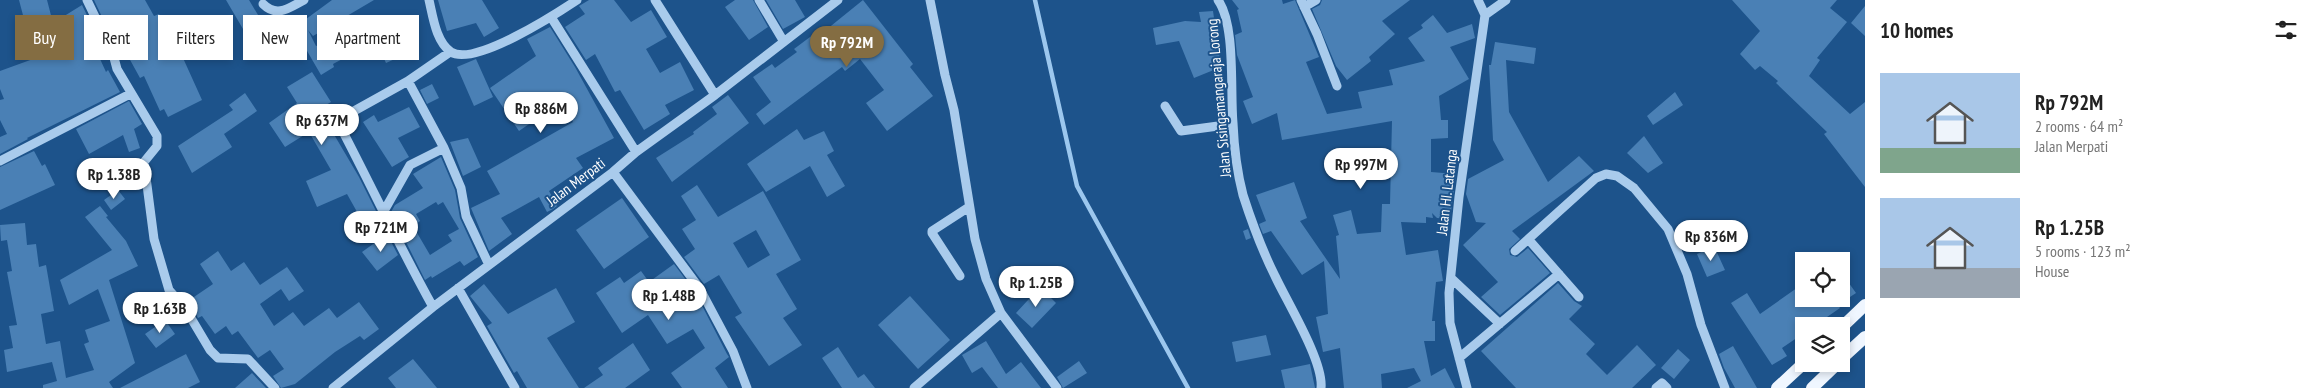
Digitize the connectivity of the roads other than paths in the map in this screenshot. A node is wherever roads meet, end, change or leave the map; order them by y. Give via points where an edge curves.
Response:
1 (87, 0) edge
2 (304, 0) edge
3 (429, 0) edge
4 (577, 0) edge
5 (655, 0) edge
6 (760, 0) edge
7 (838, 0) edge
8 (930, 0) edge
9 (1218, 0) edge
10 (1316, 0) edge
11 (1478, 0) edge
12 (1506, 0) edge
13 (263, 4) dead end
14 (1302, 4) edge
15 (1485, 15) junction
16 (551, 17) junction
17 (784, 42) junction
18 (450, 52) junction
19 (408, 81) junction
20 (1337, 86) dead end
21 (130, 94) junction
22 (715, 95) junction
23 (1165, 106) dead end
24 (1233, 124) junction
25 (444, 148) junction
26 (636, 152) junction
27 (0, 161) edge
28 (613, 172) junction
29 (968, 207) junction
30 (384, 211) junction
31 (1529, 240) junction
32 (1515, 251) dead end
33 (489, 265) junction
34 (1559, 274) junction
35 (960, 276) dead end
36 (1451, 278) junction
37 (458, 288) junction
38 (1578, 297) dead end
39 (1865, 305) edge
40 (433, 307) junction
41 (1001, 313) junction
42 (1850, 319) edge
43 (1500, 324) junction
44 (1865, 337) edge
45 (1850, 351) edge
46 (1458, 358) junction
47 (1795, 371) edge
48 (1829, 372) edge
49 (275, 388) edge
50 (333, 388) edge
51 (515, 388) edge
52 (747, 388) edge
53 (914, 388) edge
54 (1057, 388) edge
55 (1320, 388) edge
56 (1467, 388) edge
57 (1656, 388) edge
58 (1667, 388) edge
59 (1725, 388) edge
60 (1777, 388) edge
61 (1812, 388) edge

1 - 21 street
2 - 13 street via 281,12
3 - 18 street via 435,25
4 - 16 street
5 - 22 street
6 - 17 street
7 - 17 street, Jalan Merpati
8 - 29 street via 956,118
9 - 24 street, Jalan Sisingamangaraja Lorong via 1224,8 1228,32
10 - 14 street
11 - 15 street
12 - 15 street
14 - 20 street
15 - 36 street, Jalan HI. Latanga via 1460,187
16 - 18 street via 490,49 464,56
16 - 26 street
17 - 22 street, Jalan Merpati
18 - 19 street
19 - 25 street
19 - 30 street via 345,116 341,122 341,128
21 - 27 street
21 - 49 street via 157,136 157,146 144,162 154,239 169,290 218,358 248,359
22 - 26 street, Jalan Merpati
23 - 24 street via 1181,131
24 - 55 street, Jalan Sisingamangaraja Lorong via 1239,175 1256,233 1316,360
25 - 30 street via 410,165
25 - 33 street via 461,188 466,216
26 - 28 street, Jalan Merpati
28 - 33 street, Jalan Merpati
28 - 52 street via 700,289 733,351
29 - 35 street via 932,231
29 - 41 street via 986,279
30 - 40 street
31 - 32 street
31 - 34 street
31 - 59 street via 1596,178 1606,174 1617,176 1634,188 1668,229 1687,274 1701,325
33 - 37 street, Jalan Merpati
34 - 38 street
34 - 43 street
36 - 43 street
36 - 46 street, Jalan HI. Latanga via 1449,314
37 - 40 street, Jalan Merpati
37 - 51 street
39 - 42 main road
40 - 50 street, Jalan Merpati
41 - 53 street
41 - 54 street
43 - 46 street
44 - 45 main road
46 - 56 street, Jalan HI. Latanga
47 - 60 main road
48 - 61 main road
57 - 58 street via 1662,383

